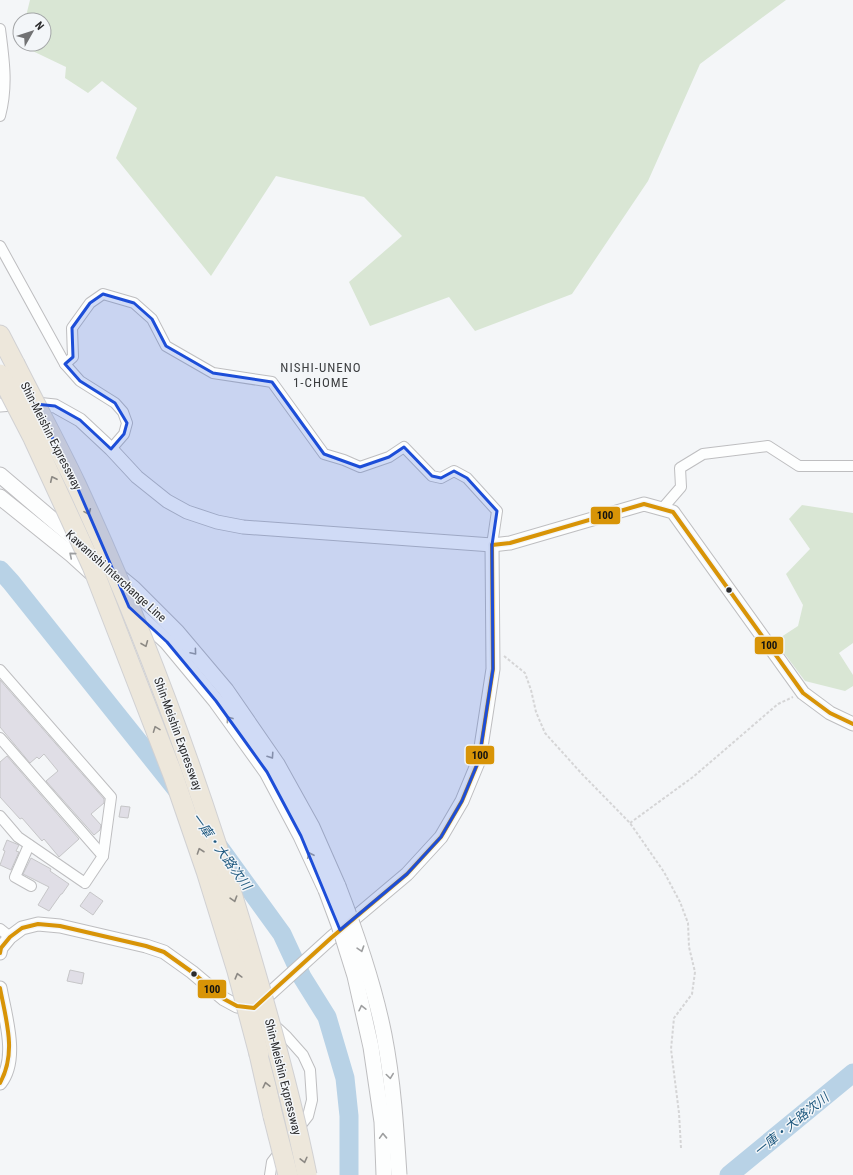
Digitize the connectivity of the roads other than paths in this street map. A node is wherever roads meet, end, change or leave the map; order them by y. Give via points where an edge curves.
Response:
1 (0, 29) edge
2 (0, 116) edge
3 (0, 246) edge
4 (0, 335) edge
5 (65, 364) junction
6 (7, 369) edge
7 (0, 384) edge
8 (0, 405) edge
9 (34, 438) junction
10 (111, 449) junction
11 (853, 466) edge
12 (0, 475) edge
13 (0, 496) edge
14 (662, 509) junction
15 (492, 545) junction
16 (0, 670) edge
17 (853, 724) edge
18 (0, 738) edge
19 (0, 816) edge
20 (29, 845) junction
21 (103, 856) junction
22 (31, 886) dead end
23 (332, 888) junction
24 (5, 933) edge
25 (0, 953) edge
26 (0, 988) edge
27 (254, 1008) junction
28 (0, 1083) edge
29 (270, 1175) edge
30 (288, 1175) edge
31 (308, 1175) edge
32 (384, 1175) edge
33 (398, 1175) edge

1 - 2 street via 5,74 4,102
3 - 5 street
4 - 6 highway, Shin-Meishin Expressway
5 - 10 street via 80,382 115,403 123,412 127,423 124,434
5 - 15 street via 72,357 72,328 90,303 103,294 134,303 152,319 166,346 213,373 272,382 324,454 360,468 389,457 404,447 432,476 441,478 454,471 466,478 497,511
6 - 9 highway, Shin-Meishin Expressway, bridge
6 -> 31 highway, Shin-Meishin Expressway, bridge via 75,482 119,581 186,753 222,859 253,963
7 - 9 highway, bridge
8 - 10 street via 26,403 55,406 80,420
30 -> 9 highway, Shin-Meishin Expressway, bridge via 237,971 209,878 173,775 92,566
10 - 15 street via 137,477 167,501 187,512 217,522 244,527
11 - 14 street via 799,466 768,446 703,454 680,468 681,487
12 -> 23 main road, Kawanishi Interchange Line via 133,588 177,632 226,690 277,764 312,827
23 -> 13 main road, Kawanishi Interchange Line via 267,772 216,701 166,642 119,597
14 - 15 street via 644,504 510,543
14 - 17 street via 673,512 803,693 830,713
15 - 27 street via 493,669 480,760 462,801 441,837 407,874
16 - 21 street via 111,797
18 - 21 street
19 - 20 street via 18,837
20 - 21 street via 85,884
20 - 22 street via 14,877
32 -> 23 main road, Kawanishi Interchange Line, bridge via 382,1122 372,1047 355,976 339,925
23 -> 33 main road, Kawanishi Interchange Line, bridge via 367,967 384,1035 395,1109
24 - 25 street
24 - 27 street via 38,924 60,926 146,946 164,952 224,999 237,1006
26 - 28 street via 10,1055 7,1070
27 - 29 street via 288,1037 303,1055 310,1070 312,1100 308,1116 272,1162

